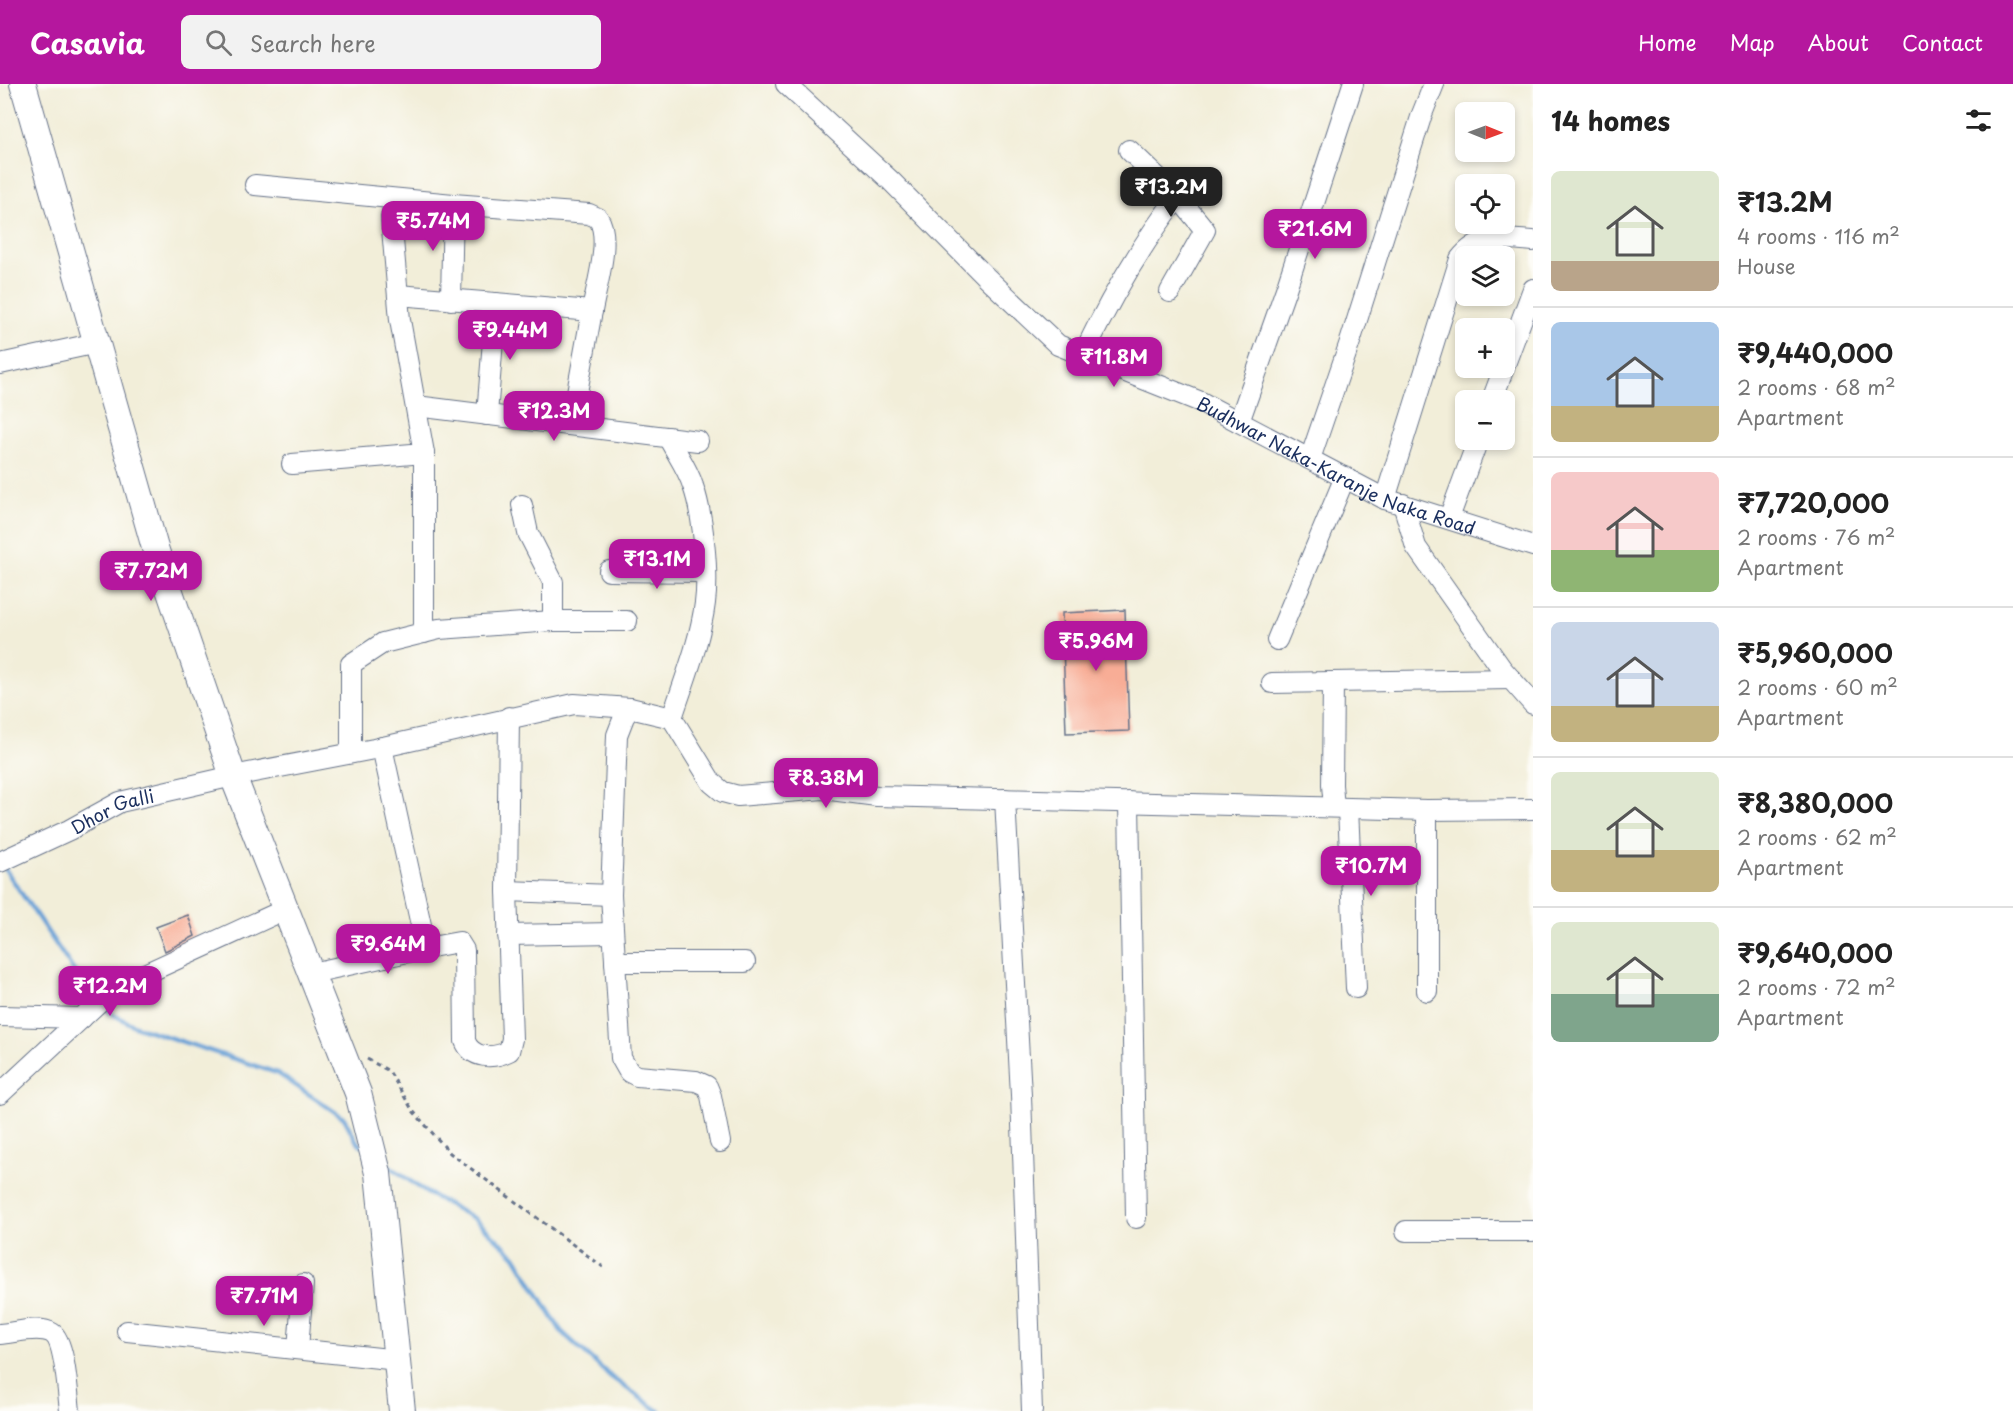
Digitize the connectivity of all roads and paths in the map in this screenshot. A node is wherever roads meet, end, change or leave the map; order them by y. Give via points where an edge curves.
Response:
1 (23, 84) edge
2 (786, 84) edge
3 (1353, 84) edge
4 (1434, 84) edge
5 (1129, 150) dead end
6 (255, 185) dead end
7 (1178, 197) junction
8 (395, 199) junction
9 (453, 204) junction
10 (1533, 242) edge
11 (1533, 289) edge
12 (1170, 292) dead end
13 (398, 296) junction
14 (451, 300) junction
15 (496, 303) junction
16 (592, 311) junction
17 (1515, 337) edge
18 (97, 344) junction
19 (1083, 355) junction
20 (0, 364) edge
21 (416, 406) junction
22 (487, 415) junction
23 (1239, 422) junction
24 (571, 425) junction
25 (668, 437) junction
26 (698, 441) dead end
27 (1474, 450) edge
28 (424, 453) junction
29 (1310, 459) junction
30 (292, 464) dead end
31 (1345, 477) junction
32 (1394, 501) junction
33 (522, 505) dead end
34 (1449, 519) junction
35 (1533, 546) edge
36 (609, 571) dead end
37 (705, 572) junction
38 (553, 621) junction
39 (627, 621) dead end
40 (424, 633) junction
41 (1277, 640) dead end
42 (1511, 679) junction
43 (1333, 682) junction
44 (1272, 683) dead end
45 (1533, 704) edge
46 (630, 708) junction
47 (509, 717) junction
48 (672, 718) junction
49 (382, 747) junction
50 (351, 753) junction
51 (233, 776) junction
52 (1005, 799) junction
53 (1129, 802) junction
54 (1341, 807) junction
55 (1533, 809) edge
56 (1427, 810) junction
57 (5, 859) edge
58 (507, 891) junction
59 (611, 895) junction
60 (286, 909) junction
61 (613, 933) junction
62 (508, 935) junction
63 (426, 948) junction
64 (615, 962) junction
65 (745, 962) dead end
66 (312, 973) junction
67 (1356, 988) dead end
68 (1427, 991) dead end
69 (0, 1016) edge
70 (82, 1018) junction
71 (344, 1058) junction
72 (0, 1094) edge
73 (720, 1142) dead end
74 (1136, 1218) dead end
75 (1406, 1231) dead end
76 (1533, 1231) edge
77 (603, 1267) dead end
78 (303, 1284) dead end
79 (127, 1331) dead end
80 (0, 1334) edge
81 (297, 1349) junction
82 (398, 1360) junction
83 (70, 1411) edge
84 (402, 1411) edge
85 (1032, 1411) edge

1 - 18 main road
2 - 19 street, Budhwar Naka-Karanje Naka Road via 1058,345
3 - 23 street
4 - 29 street
5 - 7 street
6 - 8 street
7 - 12 street via 1205,230
7 - 19 street via 1149,235 1107,305
8 - 9 street
8 - 13 street via 391,217
9 - 14 street
9 - 16 street via 589,214 598,218 604,243
10 - 32 street via 1479,242 1461,259
11 - 17 street
13 - 14 street
13 - 21 street
14 - 15 street
15 - 16 street
15 - 22 street
16 - 24 street
18 - 20 street
18 - 51 main road via 155,548
19 - 23 street, Budhwar Naka-Karanje Naka Road via 1201,402
21 - 22 street
21 - 28 street
22 - 24 street
23 - 29 street, Budhwar Naka-Karanje Naka Road
24 - 25 street
25 - 26 street
25 - 37 street via 693,483 701,512
27 - 34 street
28 - 30 street
28 - 40 street
29 - 31 street, Budhwar Naka-Karanje Naka Road
31 - 32 street, Budhwar Naka-Karanje Naka Road
31 - 41 street
32 - 34 street, Budhwar Naka-Karanje Naka Road
32 - 42 street via 1416,547
33 - 38 street via 528,533 553,582
34 - 35 street, Budhwar Naka-Karanje Naka Road
36 - 37 street
37 - 48 street via 705,603
38 - 39 street
38 - 40 street
40 - 50 street via 383,643 351,664
42 - 43 street
42 - 45 street
43 - 44 street
43 - 54 street via 1332,785
46 - 47 street, Dhor Galli via 574,704
46 - 48 street, Dhor Galli
46 - 59 street via 617,735
47 - 49 street, Dhor Galli
47 - 58 street
48 - 52 street via 712,783 723,792 738,796 823,789 877,796
49 - 50 street, Dhor Galli
49 - 63 street
50 - 51 street, Dhor Galli
51 - 57 street, Dhor Galli via 120,802
51 - 60 main road
52 - 53 street
52 - 85 street
53 - 54 street
53 - 74 street
54 - 56 street
54 - 67 street
55 - 56 street
56 - 68 street
58 - 59 street
58 - 62 street
59 - 61 street
60 - 66 main road
60 - 70 street via 114,988
61 - 62 street
61 - 64 street
62 - 63 street via 512,1039 509,1051 503,1054 482,1056 471,1052 465,1041 462,944
63 - 66 street
64 - 65 street
64 - 73 street via 621,1058 625,1066 637,1076 696,1081 707,1086
66 - 71 main road
69 - 70 street
70 - 72 street
71 - 77 path via 369,1059 389,1071 412,1111 450,1153
71 - 82 main road via 358,1093 378,1173
75 - 76 street
78 - 81 street
79 - 81 street
80 - 83 street via 39,1329 52,1333 62,1352
81 - 82 street
82 - 84 main road

